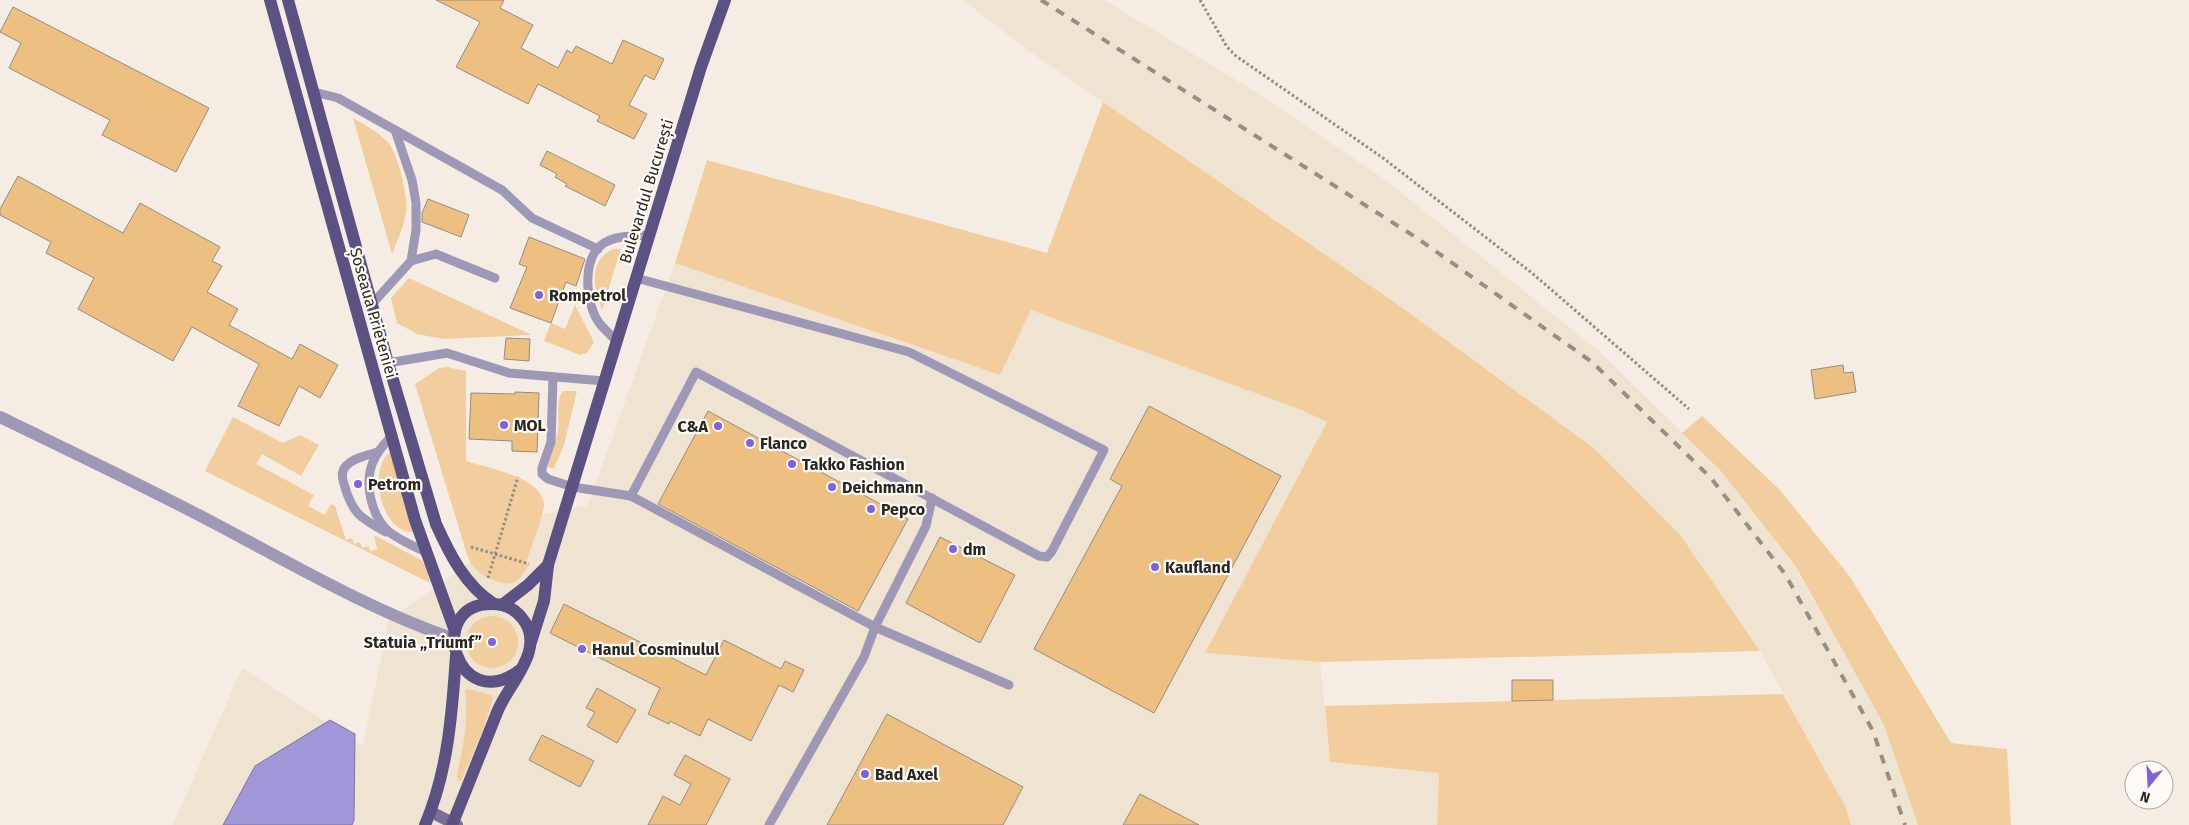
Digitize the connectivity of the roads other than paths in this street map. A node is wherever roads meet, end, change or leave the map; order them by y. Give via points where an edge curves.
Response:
1 (270, 0) edge
2 (288, 0) edge
3 (726, 0) edge
4 (314, 92) junction
5 (395, 130) junction
6 (650, 235) junction
7 (598, 249) junction
8 (411, 261) junction
9 (495, 278) dead end
10 (636, 278) junction
11 (372, 304) junction
12 (616, 340) junction
13 (388, 363) junction
14 (553, 377) junction
15 (604, 381) junction
16 (0, 417) edge
17 (391, 437) junction
18 (378, 452) junction
19 (573, 487) junction
20 (631, 496) junction
21 (932, 498) junction
22 (397, 537) junction
23 (426, 552) junction
24 (548, 565) junction
25 (498, 604) junction
26 (875, 627) junction
27 (454, 635) junction
28 (531, 642) junction
29 (456, 656) junction
30 (520, 670) junction
31 (1009, 685) dead end
32 (431, 812) junction
33 (454, 824) edge
34 (425, 825) edge
35 (769, 825) edge

1 - 17 main road, Șoseaua Prieteniei
2 - 4 main road, Șoseaua Prieteniei
3 - 6 main road, Bulevardul București via 701,67
4 - 5 lane via 338,98
4 - 11 main road, Șoseaua Prieteniei
5 - 7 lane via 502,190 532,218
5 - 8 lane via 412,180 416,203
6 - 7 lane via 618,237
6 - 10 main road, Bulevardul București
7 - 12 lane via 588,272 588,296 599,323
8 - 9 lane via 436,254
8 - 11 lane
10 - 12 main road, Bulevardul București
10 - 21 lane via 909,352 1104,450 1047,557 1039,556
11 - 13 main road, Șoseaua Prieteniei
12 - 15 main road, Bulevardul București
13 - 14 lane via 447,353 509,373
13 - 25 main road, Șoseaua Prieteniei via 436,524 447,549 479,594
14 - 15 lane
14 - 19 lane via 551,442 542,474
15 - 19 main road, Bulevardul București
16 - 27 street via 417,626
17 - 18 lane
17 - 23 main road, Șoseaua Prieteniei
18 - 22 lane via 370,468 370,494 382,524
18 - 22 lane via 347,464 342,477 349,501 358,515
19 - 20 lane
19 - 24 main road, Bulevardul București
20 - 21 lane via 696,372
20 - 26 lane
21 - 26 lane via 926,526
22 - 23 lane
23 - 27 main road, Șoseaua Prieteniei
24 - 25 main road via 528,586
24 - 28 main road via 544,601
25 - 27 main road via 477,606 458,623
25 - 28 main road via 510,608 523,619
26 - 31 lane
26 - 35 lane via 864,657
27 - 29 main road
28 - 30 main road via 528,657
29 - 30 main road via 467,672 484,680 503,680
29 - 32 main road via 450,735
30 - 33 main road via 498,710
32 - 33 main road
32 - 34 main road

